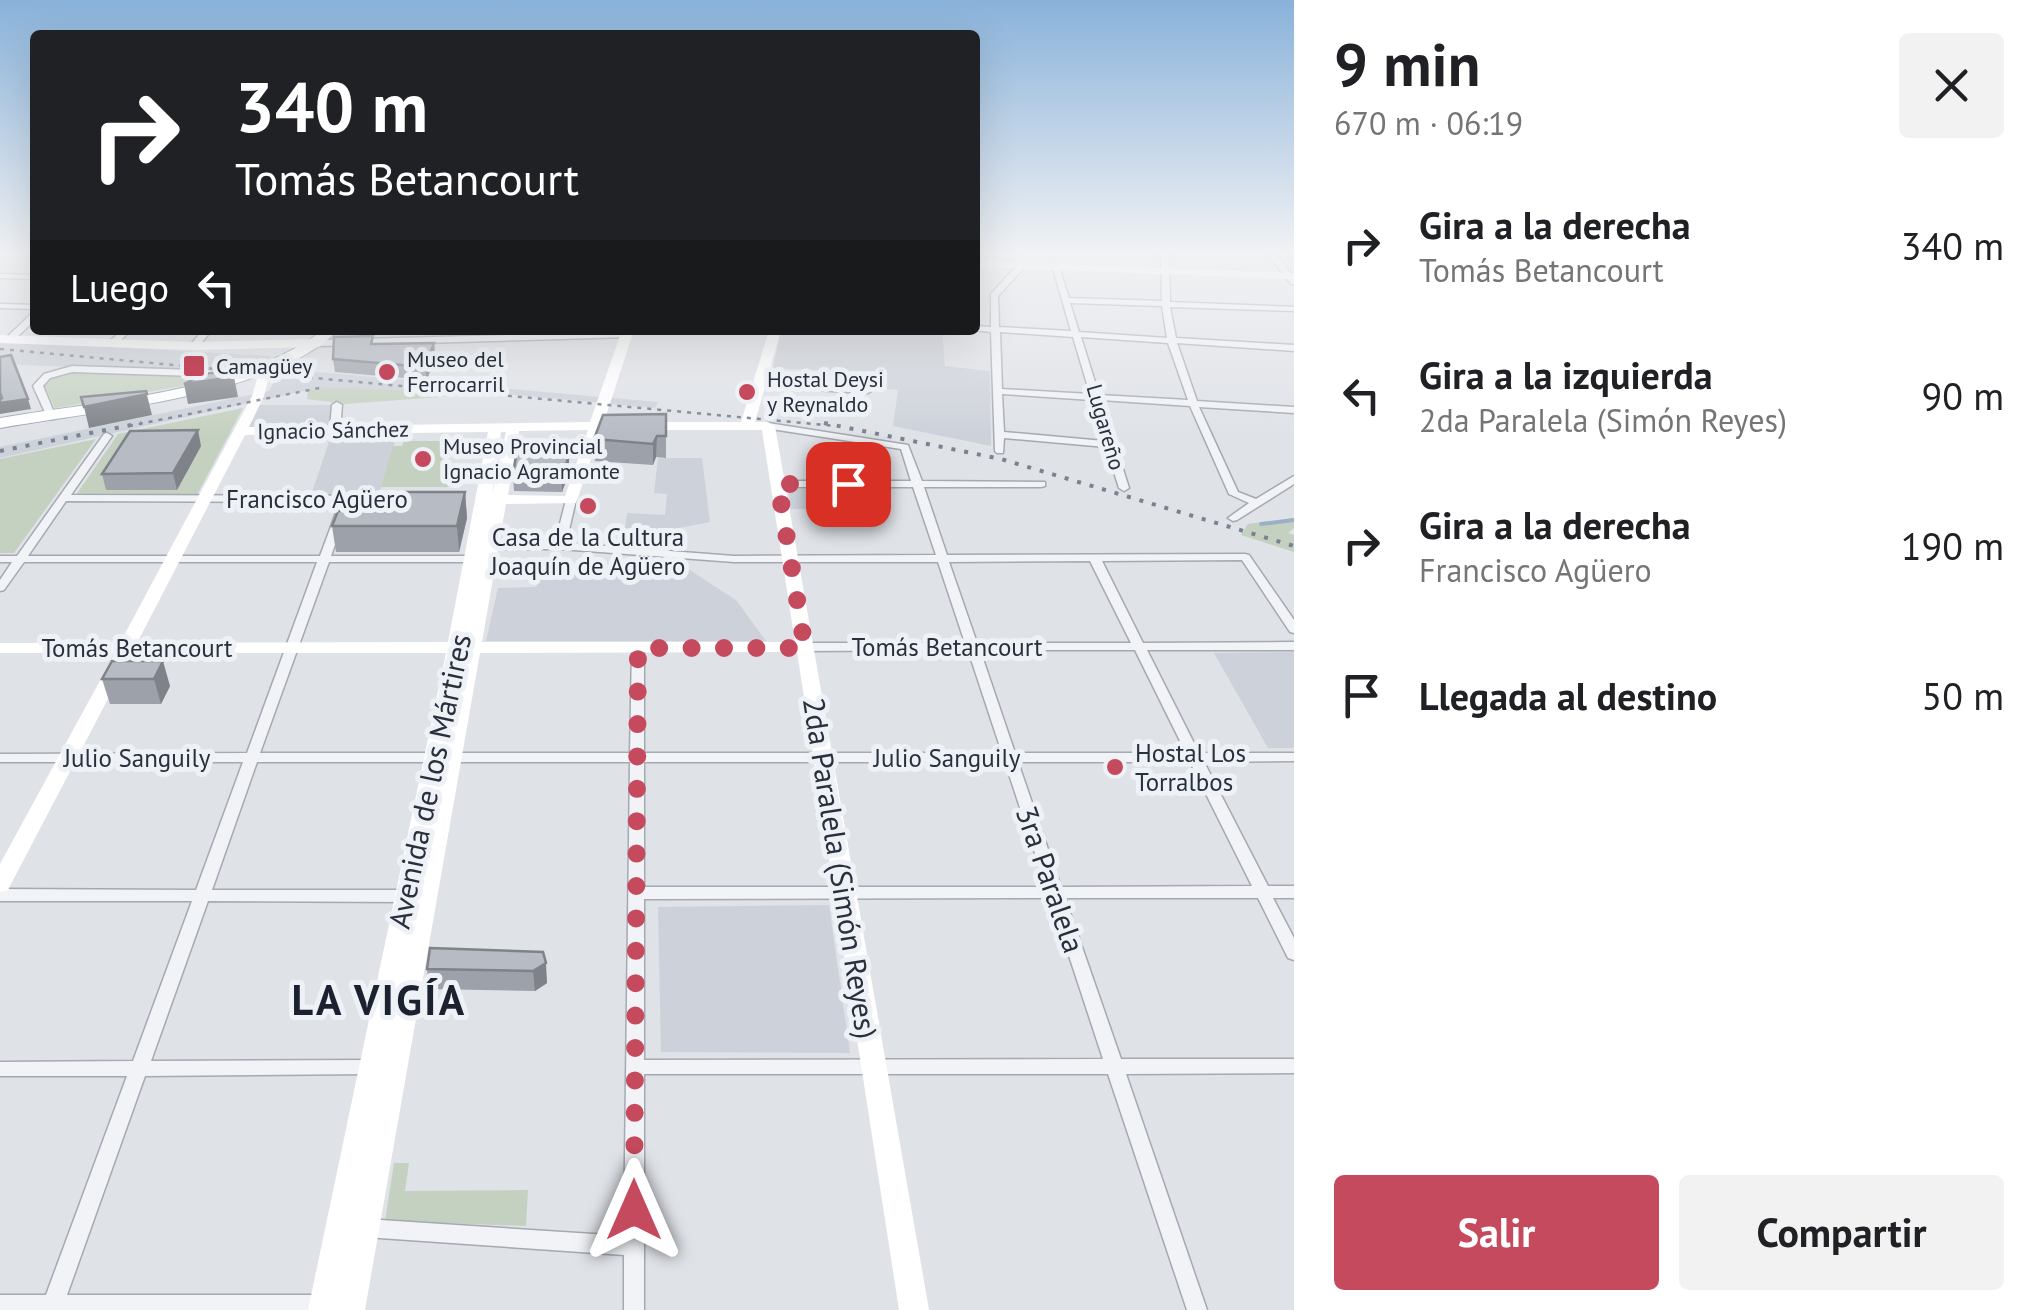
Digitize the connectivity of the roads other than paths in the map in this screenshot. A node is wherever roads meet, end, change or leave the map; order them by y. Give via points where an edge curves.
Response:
1 (996, 314) edge
2 (1070, 314) edge
3 (1168, 314) edge
4 (30, 316) edge
5 (980, 328) edge
6 (997, 330) junction
7 (121, 335) edge
8 (204, 335) edge
9 (498, 335) edge
10 (626, 335) edge
11 (773, 335) edge
12 (1078, 335) junction
13 (5, 339) edge
14 (326, 339) edge
15 (1172, 340) junction
16 (113, 343) junction
17 (194, 346) junction
18 (1294, 348) edge
19 (328, 359) dead end
20 (220, 378) junction
21 (258, 379) junction
22 (758, 384) junction
23 (868, 390) dead end
24 (998, 391) junction
25 (1098, 398) junction
26 (337, 405) dead end
27 (1190, 405) junction
28 (1294, 410) edge
29 (57, 414) junction
30 (0, 425) edge
31 (757, 425) junction
32 (594, 426) junction
33 (336, 430) junction
34 (240, 431) junction
35 (504, 432) junction
36 (1001, 435) junction
37 (107, 436) dead end
38 (1112, 444) junction
39 (905, 447) joint
40 (1000, 452) dead end
41 (1294, 479) edge
42 (778, 484) junction
43 (918, 484) junction
44 (1041, 484) dead end
45 (1124, 488) dead end
46 (1234, 494) junction
47 (64, 498) junction
48 (206, 498) junction
49 (346, 499) junction
50 (424, 499) edge
51 (460, 499) edge
52 (493, 499) junction
53 (571, 500) junction
54 (1254, 502) junction
55 (560, 546) junction
56 (485, 554) junction
57 (1094, 557) junction
58 (0, 558) edge
59 (21, 558) junction
60 (174, 558) junction
61 (324, 558) junction
62 (790, 558) junction
63 (942, 558) junction
64 (0, 588) edge
65 (1294, 628) edge
66 (974, 646) junction
67 (1139, 646) junction
68 (1294, 646) edge
69 (0, 648) edge
70 (126, 648) junction
71 (292, 648) junction
72 (464, 648) junction
73 (638, 648) junction
74 (805, 648) junction
75 (68, 757) junction
76 (1195, 757) junction
77 (1294, 757) edge
78 (0, 758) edge
79 (253, 758) junction
80 (442, 758) junction
81 (637, 758) junction
82 (823, 758) junction
83 (1010, 758) junction
84 (0, 884) edge
85 (845, 892) junction
86 (1056, 892) junction
87 (1263, 892) junction
88 (1294, 892) edge
89 (636, 893) junction
90 (0, 895) edge
91 (204, 895) junction
92 (415, 896) junction
93 (1294, 954) edge
94 (1114, 1065) junction
95 (874, 1066) junction
96 (1294, 1066) edge
97 (383, 1067) junction
98 (635, 1067) junction
99 (141, 1068) junction
100 (0, 1069) edge
101 (365, 1228) junction
102 (634, 1246) junction
103 (0, 1305) edge
104 (52, 1307) edge
105 (324, 1307) edge
106 (350, 1307) edge
107 (634, 1310) edge
108 (914, 1310) edge
109 (1197, 1310) edge

1 - 6 street
2 - 12 street, Lugareño
3 - 15 street
4 - 13 street
5 - 6 street
6 - 12 street
6 - 24 street
7 - 16 street
8 - 17 street
9 - 14 street
10 - 32 street
11 - 22 street
12 - 15 street
12 - 25 street, Lugareño
13 - 16 street
14 - 17 street
14 - 19 street
14 - 21 main road
15 - 18 street
15 - 27 street
16 - 17 street
20 - 21 main road
20 - 29 main road
20 - 29 street via 72,369 38,386
21 - 29 main road
21 - 34 street
22 - 23 street
22 - 31 street
24 - 25 street
24 - 36 street
25 - 27 street
25 - 38 street, Lugareño
26 - 33 street
27 - 28 street
27 - 46 street
29 - 30 main road
31 - 32 street, Ignacio Sánchez
31 - 39 street, Ignacio Sánchez
31 - 42 street, 2da Paralela (Simón Reyes)
32 - 35 street, Ignacio Sánchez
32 - 53 street
33 - 34 street, Ignacio Sánchez
33 - 35 street, Ignacio Sánchez
34 - 48 street
35 - 52 street, Avenida de los Mártires
36 - 38 street
36 - 40 street
37 - 47 street
38 - 45 street, Lugareño
39 - 43 street, 3ra Paralela
41 - 54 street
42 - 43 street
42 - 62 street, 2da Paralela (Simón Reyes)
43 - 44 street
43 - 63 street, 3ra Paralela
46 - 54 street
46 - 54 street via 1233,518
47 - 48 street, Francisco Agüero
47 - 59 street
48 - 49 street, Francisco Agüero
48 - 60 street
49 - 50 street, Francisco Agüero
49 - 61 street
51 - 52 street
52 - 53 street
52 - 56 street, Avenida de los Mártires
53 - 55 street
55 - 56 street
55 - 62 street
56 - 61 street
56 - 72 street, Avenida de los Mártires
57 - 63 street
57 - 65 street via 1245,557
57 - 67 street
58 - 59 street
59 - 60 street
59 - 64 street
60 - 61 street
60 - 70 street
61 - 71 street
62 - 63 street
62 - 74 street, 2da Paralela (Simón Reyes)
63 - 66 street, 3ra Paralela
66 - 67 street, Tomás Betancourt
66 - 74 street, Tomás Betancourt
66 - 83 street, 3ra Paralela
67 - 68 street, Tomás Betancourt
67 - 76 street
69 - 70 street, Tomás Betancourt
70 - 71 street, Tomás Betancourt
70 - 75 street
71 - 72 street, Tomás Betancourt
71 - 79 street
72 - 73 street, Tomás Betancourt
72 - 80 street, Avenida de los Mártires
73 - 74 street, Tomás Betancourt
73 - 81 street
74 - 82 street, 2da Paralela (Simón Reyes)
75 - 78 street, Julio Sanguily
75 - 79 street, Julio Sanguily
75 - 84 street
76 - 77 street, Julio Sanguily
76 - 83 street, Julio Sanguily
76 - 87 street
79 - 80 street, Julio Sanguily
79 - 91 street
80 - 81 street, Julio Sanguily
80 - 92 street, Avenida de los Mártires
81 - 82 street, Julio Sanguily
81 - 89 street
82 - 83 street, Julio Sanguily
82 - 85 street, 2da Paralela (Simón Reyes)
83 - 86 street, 3ra Paralela
85 - 86 street
85 - 89 street
85 - 95 street, 2da Paralela (Simón Reyes)
86 - 87 street
86 - 94 street, 3ra Paralela
87 - 88 street
87 - 93 street
89 - 98 street
90 - 91 street
91 - 92 street
91 - 99 street
92 - 97 street, Avenida de los Mártires
94 - 95 street
94 - 96 street
94 - 109 street, 3ra Paralela
95 - 98 street
95 - 108 street, 2da Paralela (Simón Reyes)
97 - 99 street
97 - 101 street, Avenida de los Mártires
97 - 105 street, Avenida de los Mártires
98 - 102 street
99 - 100 street
99 - 104 street
101 - 102 street
101 - 106 street, Avenida de los Mártires
102 - 107 street
103 - 104 street
104 - 105 street
105 - 106 street

